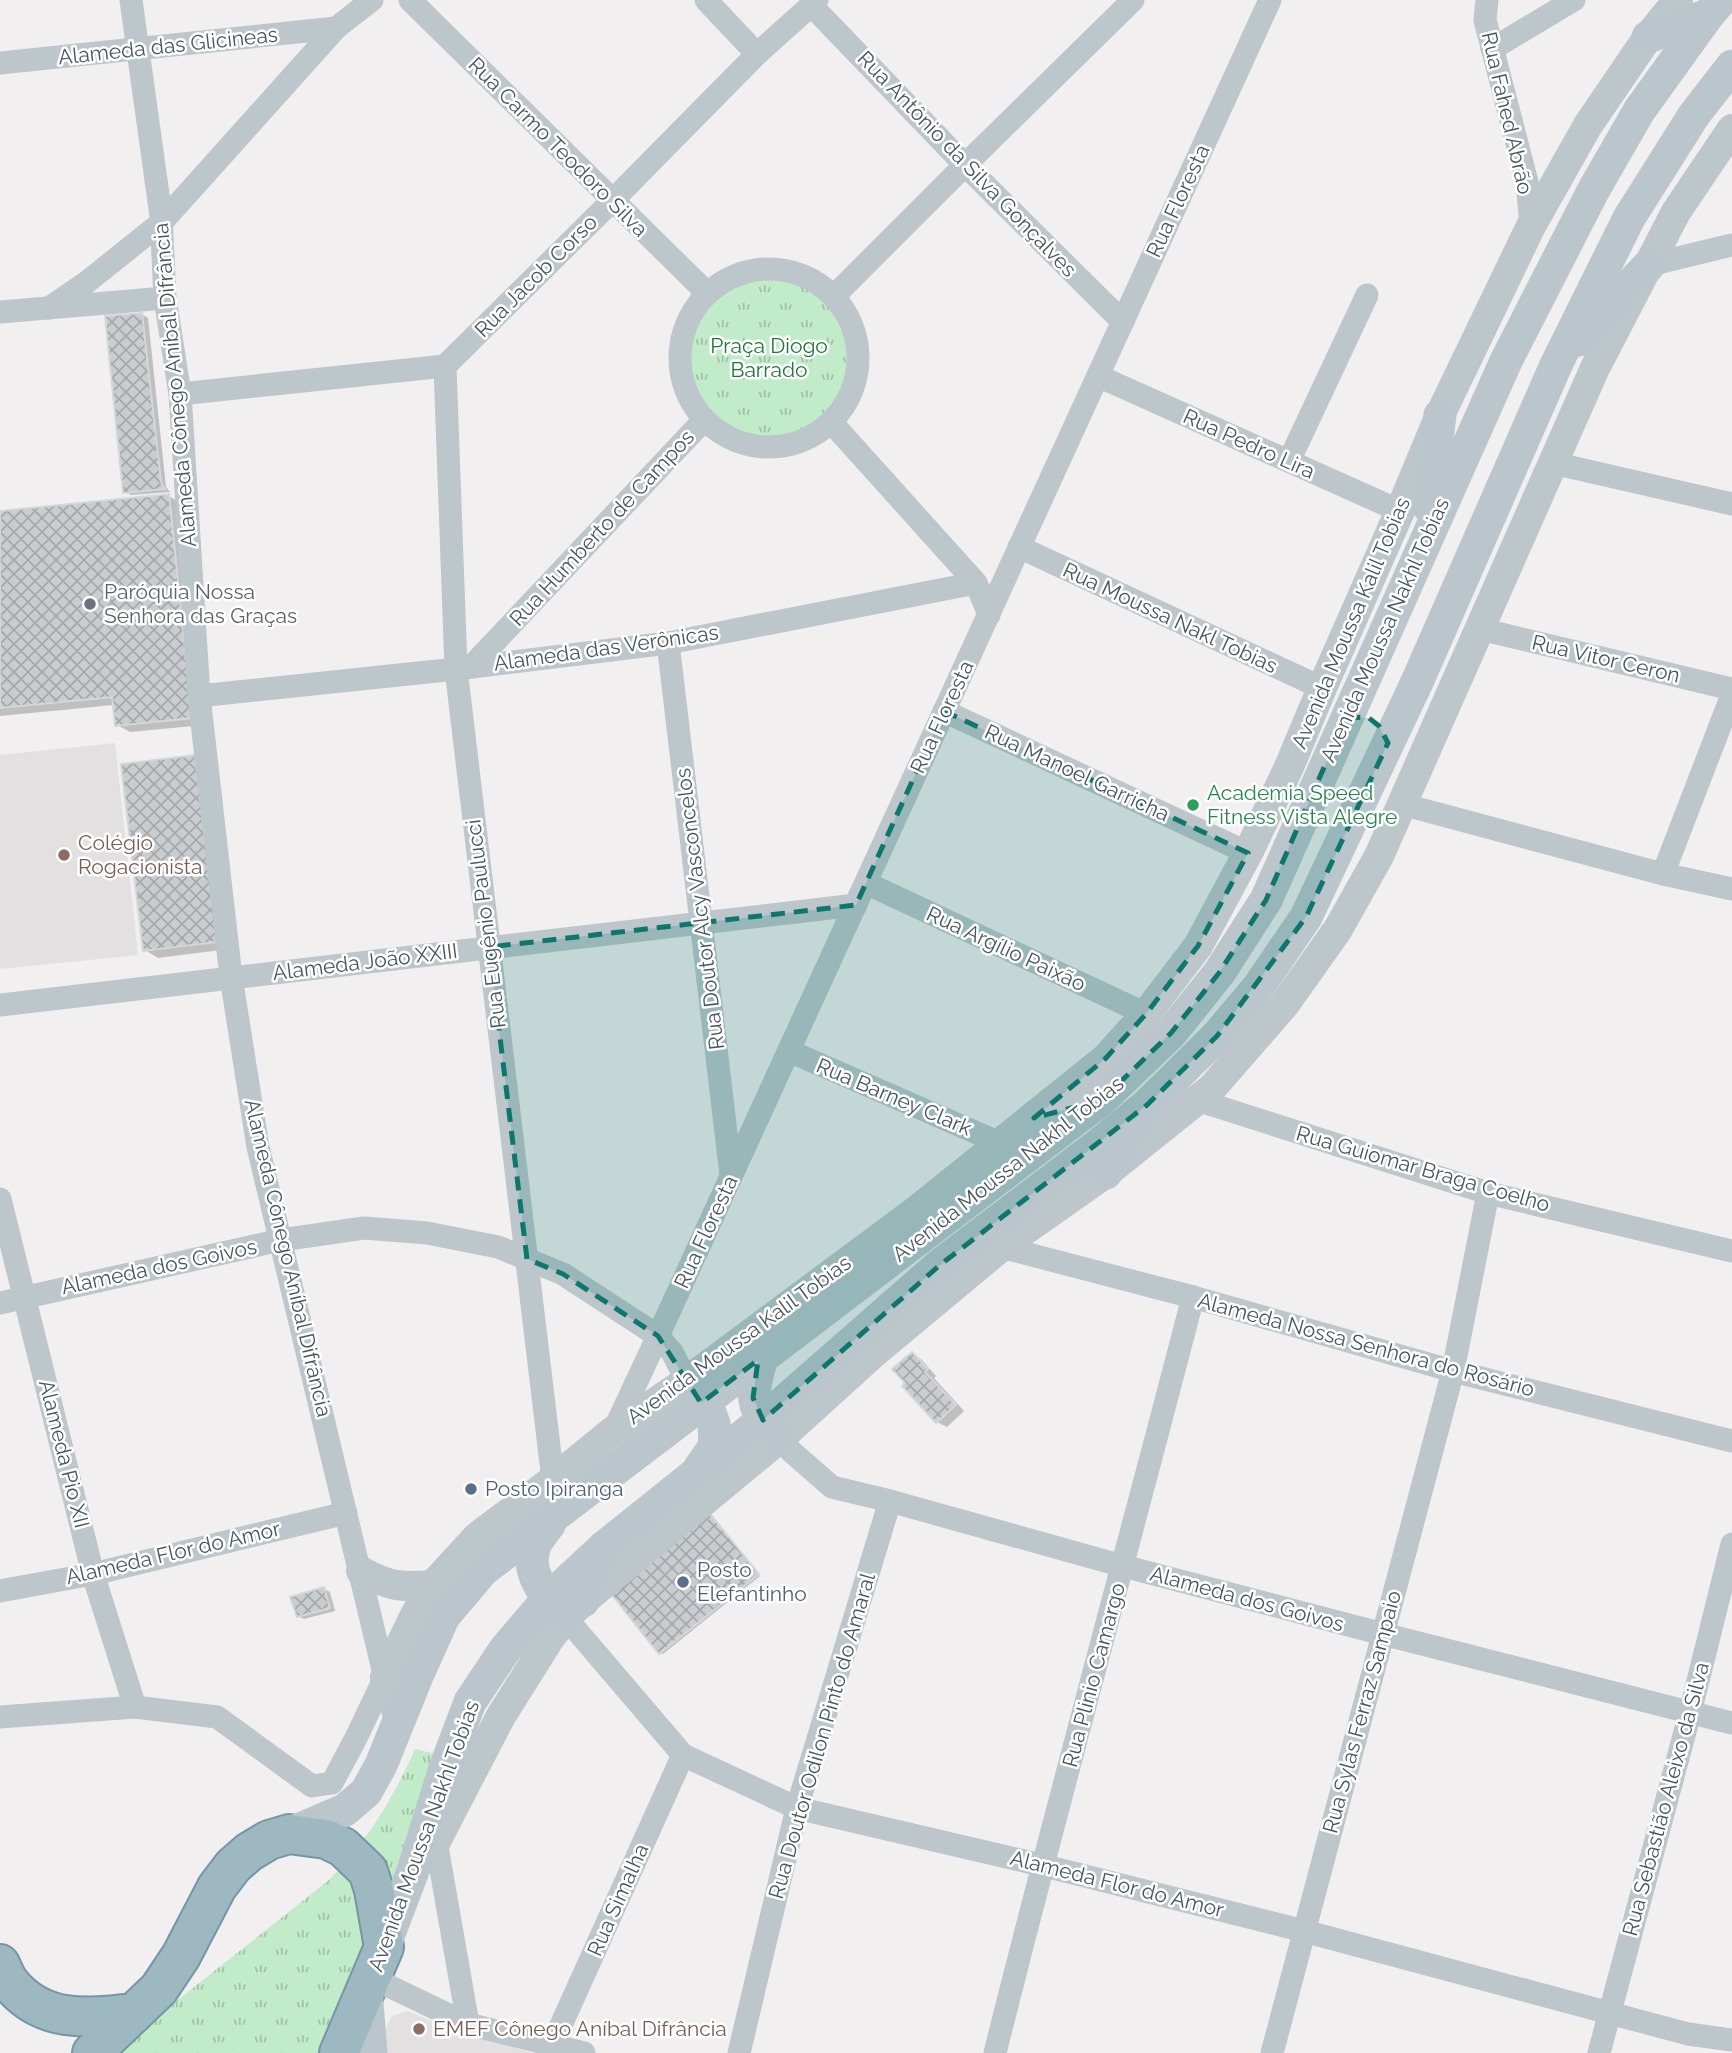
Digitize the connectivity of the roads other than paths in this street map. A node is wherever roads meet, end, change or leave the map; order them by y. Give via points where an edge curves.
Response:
1 (131, 0) edge
2 (372, 0) edge
3 (410, 0) edge
4 (706, 0) edge
5 (1133, 0) edge
6 (1270, 0) edge
7 (1487, 0) edge
8 (1574, 0) edge
9 (1678, 0) edge
10 (814, 3) edge
11 (1715, 8) edge
12 (336, 27) junction
13 (1648, 37) junction
14 (139, 49) junction
15 (1492, 50) junction
16 (757, 54) junction
17 (0, 63) edge
18 (1732, 66) edge
19 (1732, 129) edge
20 (965, 165) junction
21 (612, 201) junction
22 (162, 222) junction
23 (1531, 226) junction
24 (1732, 245) edge
25 (1649, 265) junction
26 (707, 293) junction
27 (1367, 295) dead end
28 (834, 296) junction
29 (165, 298) junction
30 (49, 308) junction
31 (0, 312) edge
32 (1123, 322) junction
33 (1556, 365) junction
34 (445, 366) junction
35 (1098, 376) junction
36 (180, 394) junction
37 (1440, 415) junction
38 (704, 420) junction
39 (832, 423) junction
40 (1289, 461) junction
41 (1553, 463) junction
42 (1732, 504) edge
43 (1400, 512) junction
44 (1426, 538) junction
45 (1019, 547) junction
46 (976, 583) junction
47 (989, 615) junction
48 (1480, 629) junction
49 (668, 643) junction
50 (1374, 659) junction
51 (464, 668) junction
52 (1417, 682) junction
53 (1322, 688) junction
54 (1732, 689) edge
55 (1732, 695) edge
56 (199, 696) junction
57 (944, 712) junction
58 (1346, 717) junction
59 (1388, 743) junction
60 (1402, 804) junction
61 (1248, 853) junction
62 (1663, 873) junction
63 (866, 884) junction
64 (1732, 889) edge
65 (856, 905) junction
66 (701, 923) junction
67 (489, 947) junction
68 (231, 977) junction
69 (0, 1004) edge
70 (1146, 1014) junction
71 (789, 1051) junction
72 (1102, 1099) junction
73 (1197, 1100) junction
74 (1147, 1105) junction
75 (1034, 1118) junction
76 (1000, 1143) junction
77 (1106, 1173) junction
78 (732, 1176) junction
79 (1488, 1193) junction
80 (0, 1199) edge
81 (917, 1210) junction
82 (281, 1240) junction
83 (1001, 1247) junction
84 (1732, 1251) edge
85 (527, 1259) junction
86 (878, 1270) junction
87 (26, 1296) junction
88 (1193, 1297) junction
89 (0, 1303) edge
90 (658, 1336) junction
91 (875, 1352) junction
92 (762, 1357) junction
93 (833, 1359) junction
94 (1453, 1371) junction
95 (694, 1392) junction
96 (771, 1429) junction
97 (1732, 1440) edge
98 (610, 1448) junction
99 (694, 1477) junction
100 (555, 1496) junction
101 (890, 1501) junction
102 (346, 1513) junction
103 (1732, 1544) edge
104 (473, 1561) junction
105 (1123, 1566) junction
106 (361, 1571) junction
107 (93, 1574) junction
108 (433, 1585) junction
109 (0, 1591) edge
110 (565, 1606) junction
111 (1383, 1634) junction
112 (385, 1677) junction
113 (135, 1707) junction
114 (1690, 1713) junction
115 (0, 1717) edge
116 (1732, 1723) edge
117 (396, 1724) junction
118 (683, 1755) junction
119 (797, 1808) junction
120 (289, 1834) junction
121 (436, 1841) junction
122 (1041, 1865) junction
123 (414, 1868) junction
124 (1304, 1931) junction
125 (0, 1964) edge
126 (374, 1972) junction
127 (134, 2013) junction
128 (1610, 2014) junction
129 (468, 2024) junction
130 (1732, 2039) edge
131 (552, 2045) junction
132 (92, 2053) edge
133 (339, 2053) edge
134 (371, 2053) edge
135 (584, 2053) edge
136 (739, 2053) edge
137 (995, 2053) edge
138 (1272, 2053) edge
139 (1600, 2053) edge

1 - 14 street, Alameda Cônego Aníbal Difrância
2 - 12 street
3 - 21 street, Rua Carmo Teodoro Silva
4 - 16 street
5 - 20 street
6 - 32 street, Rua Floresta
7 - 15 street, Rua Fahed Abrão via 1485,20
8 - 15 street
9 - 13 street, Avenida Moussa Kalil Tobias
10 - 16 street, Rua Jacob Corso
10 - 20 street, Rua Antônio da Silva Gonçalves
11 - 13 main road
11 - 44 main road, Avenida Moussa Nakhl Tobias via 1639,111 1592,191 1506,361
12 - 14 street, Alameda das Glicineas
12 - 22 street
13 - 23 street, Avenida Moussa Kalil Tobias via 1588,125
14 - 17 street, Alameda das Glicineas
14 - 22 street, Alameda Cônego Aníbal Difrância
15 - 23 street, Rua Fahed Abrão via 1527,182
16 - 21 street, Rua Jacob Corso
18 - 33 main road, Avenida Moussa Nakhl Tobias via 1629,218
19 - 25 street via 1676,212
20 - 28 street
20 - 32 street, Rua Antônio da Silva Gonçalves
21 - 26 street, Rua Carmo Teodoro Silva
21 - 34 street, Rua Jacob Corso
22 - 29 street, Alameda Cônego Aníbal Difrância
22 - 30 street
23 - 37 street, Avenida Moussa Kalil Tobias
24 - 25 street
25 - 33 main road
25 - 41 street via 1595,368
26 - 28 street via 730,277 766,269 812,279
26 - 38 street via 690,315 681,341 680,369 688,397
27 - 40 street
28 - 39 street via 850,319 859,346 858,374 849,400
29 - 30 street
29 - 36 street, Alameda Cônego Aníbal Difrância
30 - 31 street
32 - 35 street, Rua Floresta
33 - 52 main road, Avenida Moussa Nakhl Tobias
34 - 36 street
34 - 51 street, Rua Eugênio Paulucci
35 - 40 street, Rua Pedro Lira
35 - 45 street, Rua Floresta
36 - 56 street, Alameda Cônego Aníbal Difrância
37 - 43 street, Avenida Moussa Kalil Tobias
37 - 44 main road
38 - 39 street via 727,437 754,447 782,447 809,439
38 - 51 street, Rua Humberto de Campos
39 - 46 street
40 - 43 street, Rua Pedro Lira
41 - 42 street
41 - 48 street
43 - 53 street, Avenida Moussa Kalil Tobias
44 - 50 main road, Avenida Moussa Nakhl Tobias
45 - 47 street, Rua Floresta
45 - 53 street, Rua Moussa Nakl Tobias
46 - 47 street
46 - 49 street, Alameda das Verônicas
47 - 57 street, Rua Floresta
48 - 54 street, Rua Vitor Ceron
48 - 60 street
49 - 51 street, Alameda das Verônicas
49 - 66 street, Rua Doutor Alcy Vasconcelos
50 - 52 main road via 1384,683 1404,688
50 - 58 main road, Avenida Moussa Nakhl Tobias
51 - 56 street, Alameda das Verônicas
51 - 67 street, Rua Eugênio Paulucci
52 - 59 main road, Avenida Moussa Nakhl Tobias
53 - 61 street, Avenida Moussa Kalil Tobias
55 - 62 street
56 - 68 street, Alameda Cônego Aníbal Difrância
57 - 61 street, Rua Manoel Garricha
57 - 63 street, Rua Floresta
58 - 59 main road via 1369,718
58 - 72 main road, Avenida Moussa Nakhl Tobias via 1266,900 1219,973 1171,1033
59 - 74 main road, Avenida Moussa Nakhl Tobias via 1306,917 1259,986 1217,1036
60 - 62 street
60 - 73 street via 1338,929 1285,1004
61 - 70 street, Avenida Moussa Kalil Tobias via 1198,946
62 - 64 street
63 - 65 street, Rua Floresta
63 - 70 street, Rua Argílio Paixão
65 - 66 street, Alameda João XXIII
65 - 71 street, Rua Floresta
66 - 67 street, Alameda João XXIII
66 - 78 street, Rua Doutor Alcy Vasconcelos
67 - 68 street, Alameda João XXIII
67 - 85 street, Rua Eugênio Paulucci
68 - 69 street, Alameda João XXIII
68 - 82 street, Alameda Cônego Aníbal Difrância via 258,1147
70 - 75 street, Avenida Moussa Kalil Tobias via 1105,1059
71 - 76 street, Rua Barney Clark
71 - 78 street, Rua Floresta
72 - 75 main road
72 - 86 main road, Avenida Moussa Nakhl Tobias
73 - 77 street
73 - 79 street, Rua Guiomar Braga Coelho
74 - 77 main road
74 - 93 main road, Avenida Moussa Nakhl Tobias via 940,1265
75 - 76 street, Avenida Moussa Kalil Tobias
76 - 81 street, Avenida Moussa Kalil Tobias
77 - 83 street
78 - 90 street, Rua Floresta
79 - 84 street, Rua Guiomar Braga Coelho
79 - 94 street, Rua Sylas Ferraz Sampaio
80 - 87 street, Alameda Pio XII
81 - 86 main road
81 - 95 street, Avenida Moussa Kalil Tobias
82 - 85 street, Alameda dos Goivos via 364,1228 498,1247
82 - 87 street, Alameda dos Goivos
82 - 102 street, Alameda Cônego Aníbal Difrância
83 - 88 street, Alameda Nossa Senhora do Rosário
83 - 91 street
85 - 90 street, Alameda dos Goivos via 563,1274
85 - 100 street, Rua Eugênio Paulucci
86 - 92 main road, Avenida Moussa Nakhl Tobias
87 - 89 street, Alameda dos Goivos
87 - 107 street, Alameda Pio XII
88 - 94 street, Alameda Nossa Senhora do Rosário
88 - 105 street, Rua Plinio Camargo
90 - 95 street, Alameda dos Goivos
90 - 98 street, Rua Floresta
91 - 93 main road
91 - 96 street
92 - 95 main road, Avenida Moussa Nakhl Tobias
92 - 96 main road via 753,1398
93 - 96 main road, Avenida Moussa Nakhl Tobias
94 - 97 street, Alameda Nossa Senhora do Rosário
94 - 111 street, Rua Sylas Ferraz Sampaio
95 - 98 main road, Avenida Moussa Nakhl Tobias
95 - 99 main road via 710,1413 715,1446
96 - 99 main road, Avenida Moussa Nakhl Tobias
96 - 101 street, Alameda dos Goivos via 832,1487
96 - 110 street
98 - 100 main road, Avenida Moussa Nakhl Tobias
99 - 110 main road, Avenida Moussa Nakhl Tobias via 603,1548
100 - 104 main road, Avenida Moussa Nakhl Tobias
100 - 110 main road via 531,1565
101 - 105 street, Alameda dos Goivos
101 - 119 street, Rua Doutor Odilon Pinto do Amaral
102 - 106 street, Alameda Cônego Aníbal Difrância
102 - 107 street, Alameda Flor do Amor
103 - 114 street, Rua Sebastião Aleixo da Silva
104 - 108 street
104 - 117 main road, Avenida Moussa Nakhl Tobias
105 - 111 street, Alameda dos Goivos
105 - 122 street, Rua Plinio Camargo
106 - 108 street via 382,1583
106 - 112 street, Alameda Cônego Aníbal Difrância
107 - 109 street, Alameda Flor do Amor
107 - 113 street, Alameda Pio XII
108 - 112 street
110 - 118 street, Alameda Flor do Amor
110 - 121 street
110 - 123 main road, Avenida Moussa Nakhl Tobias via 506,1648 470,1702
111 - 114 street, Alameda dos Goivos
111 - 124 street, Rua Sylas Ferraz Sampaio
112 - 113 street via 332,1783 312,1786 217,1717
112 - 117 street, Alameda Cônego Aníbal Difrância
113 - 115 street
114 - 116 street, Alameda dos Goivos
114 - 128 street, Rua Sebastião Aleixo da Silva
117 - 120 main road, Avenida Moussa Nakhl Tobias via 366,1792 345,1810
118 - 119 street, Alameda Flor do Amor
118 - 131 street, Rua Simalha
119 - 122 street, Alameda Flor do Amor
119 - 136 street, Rua Doutor Odilon Pinto do Amaral
120 - 126 highway via 326,1839 368,1871 374,1891
120 - 127 highway, Avenida Moussa Nakhl Tobias via 269,1840 233,1866 159,1989
121 - 123 street
121 - 129 street
122 - 124 street, Alameda Flor do Amor
122 - 137 street, Rua Plinio Camargo
123 - 126 main road, Avenida Moussa Nakhl Tobias
124 - 128 street, Alameda Flor do Amor
124 - 138 street, Rua Sylas Ferraz Sampaio
125 - 127 highway via 24,1996 58,2015 90,2018
126 - 129 street
126 - 133 highway, Avenida Moussa Nakhl Tobias
126 - 134 main road
127 - 132 highway, Avenida Moussa Nakhl Tobias
128 - 130 street, Alameda Flor do Amor via 1688,2034
128 - 139 street, Rua Sebastião Aleixo da Silva
129 - 131 street
131 - 135 street

